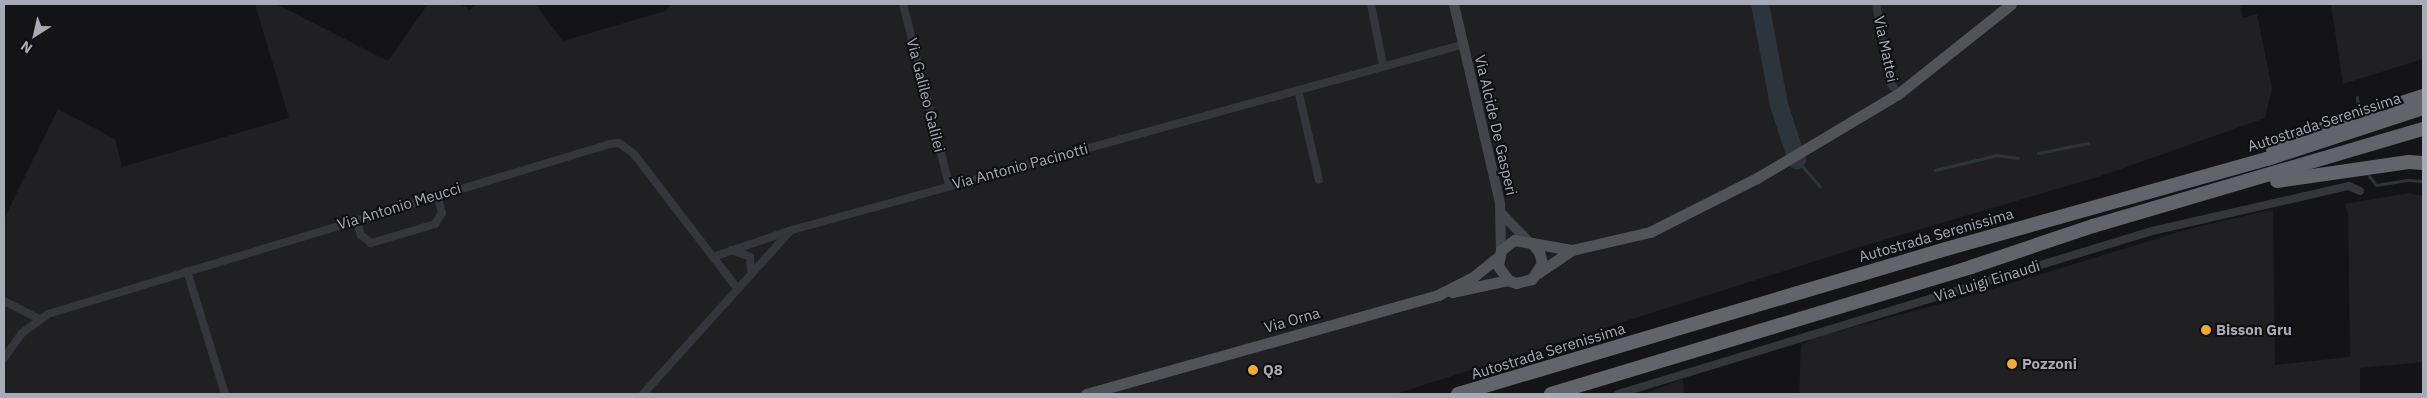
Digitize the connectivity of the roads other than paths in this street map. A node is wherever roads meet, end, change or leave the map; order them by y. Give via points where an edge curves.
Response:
1 (903, 4) edge
2 (1371, 4) edge
3 (1454, 4) edge
4 (1876, 4) edge
5 (2011, 4) edge
6 (1462, 45) junction
7 (1384, 66) junction
8 (1298, 90) junction
9 (1898, 94) junction
10 (2423, 96) edge
11 (2423, 108) edge
12 (2423, 130) edge
13 (2423, 164) edge
14 (2241, 166) junction
15 (1320, 180) dead end
16 (949, 185) junction
17 (2234, 186) junction
18 (2360, 191) dead end
19 (437, 194) junction
20 (1501, 213) junction
21 (356, 219) junction
22 (792, 230) junction
23 (1531, 242) junction
24 (730, 250) junction
25 (1572, 250) junction
26 (1499, 254) junction
27 (713, 257) junction
28 (187, 271) junction
29 (1538, 274) junction
30 (748, 275) junction
31 (1508, 280) junction
32 (737, 288) junction
33 (1438, 295) junction
34 (4, 300) edge
35 (39, 319) junction
36 (4, 358) edge
37 (225, 394) edge
38 (643, 394) edge
39 (1086, 394) edge
40 (1458, 394) edge
41 (1551, 394) edge
42 (1618, 394) edge

1 - 16 street, Via Galileo Galilei
2 - 7 street
3 - 6 main road, Via Alcide De Gasperi
4 - 9 street, Via Mattei via 1890,82
5 - 9 main road
6 - 7 street, Via Antonio Pacinotti
6 - 20 main road, Via Alcide De Gasperi
7 - 8 street, Via Antonio Pacinotti
8 - 15 street
8 - 16 street, Via Antonio Pacinotti
9 - 25 main road via 1780,164 1650,232
10 - 14 highway via 2295,138
11 - 14 highway, Autostrada Serenissima
12 - 17 highway
13 - 17 highway via 2410,162
14 - 40 highway, Autostrada Serenissima via 1956,246
16 - 22 street, Via Antonio Pacinotti
17 - 41 highway via 2093,226 1971,267
18 - 42 street, Via Luigi Einaudi via 2350,186 2152,231
19 - 21 street, Via Antonio Meucci
19 - 21 street via 442,214 435,224 371,242 362,235
19 - 27 street, Via Antonio Meucci via 619,143 634,154
20 - 23 main road, Via Alcide De Gasperi
20 - 26 main road
21 - 28 street, Via Antonio Meucci
22 - 24 street
22 - 30 street, Via Antonio Pacinotti
23 - 25 main road
23 - 26 main road via 1514,240
23 - 29 main road via 1541,257
24 - 27 street
24 - 30 street via 742,251 750,257 752,266
25 - 29 main road
26 - 31 main road via 1498,266
26 - 33 main road, Via Orna via 1472,278
27 - 32 street, Via Antonio Meucci
28 - 35 street, Via Antonio Meucci
28 - 37 street
29 - 31 main road via 1525,283
30 - 32 street, Via Antonio Pacinotti
31 - 33 main road
32 - 38 street, Via Antonio Pacinotti
33 - 39 main road, Via Orna
34 - 35 street
35 - 36 street via 22,333

